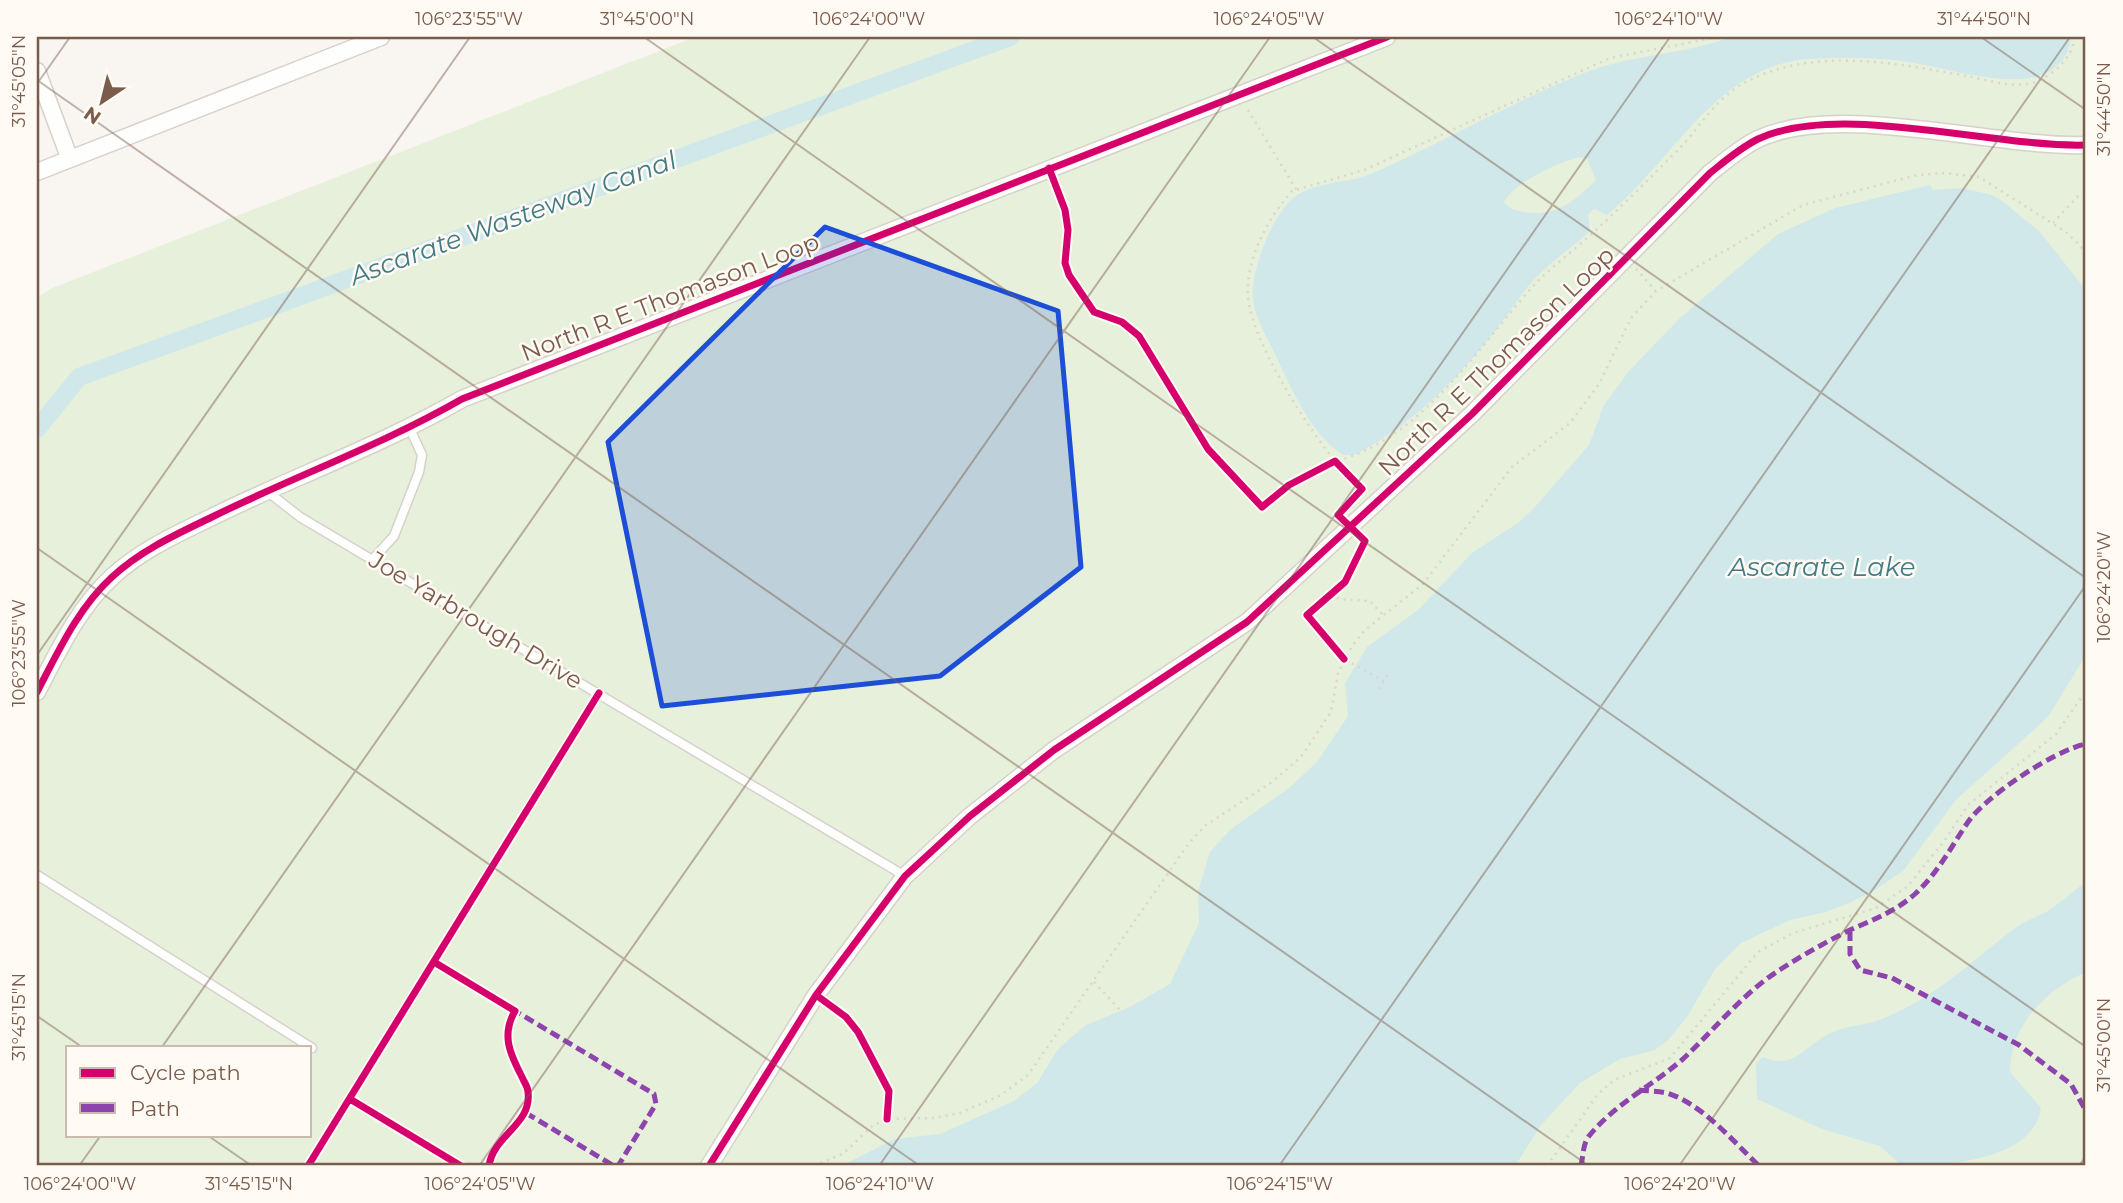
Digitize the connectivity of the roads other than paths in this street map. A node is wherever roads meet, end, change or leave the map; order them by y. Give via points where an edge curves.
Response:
1 (381, 37) edge
2 (1387, 37) edge
3 (37, 71) edge
4 (2085, 147) edge
5 (69, 157) junction
6 (37, 172) edge
7 (410, 429) junction
8 (265, 490) junction
9 (373, 559) junction
10 (37, 692) edge
11 (599, 694) junction
12 (37, 875) edge
13 (905, 876) junction
14 (309, 1046) edge
15 (308, 1166) edge
16 (709, 1166) edge

1 - 5 street
2 - 7 street, North R E Thomason Loop via 462,399
3 - 5 street
4 - 13 street, North R E Thomason Loop via 1862,125 1815,126 1759,139 1735,153 1472,414 1247,622 1054,750 970,816
5 - 6 street
7 - 8 street, North R E Thomason Loop
7 - 9 lane via 422,455 419,472 394,536
8 - 9 lane, Joe Yarbrough Drive via 300,517
8 - 10 street, North R E Thomason Loop via 153,546 112,577 88,603
9 - 11 lane, Joe Yarbrough Drive
11 - 13 lane, Joe Yarbrough Drive
11 - 15 lane
12 - 14 lane
13 - 16 street, North R E Thomason Loop via 816,995

